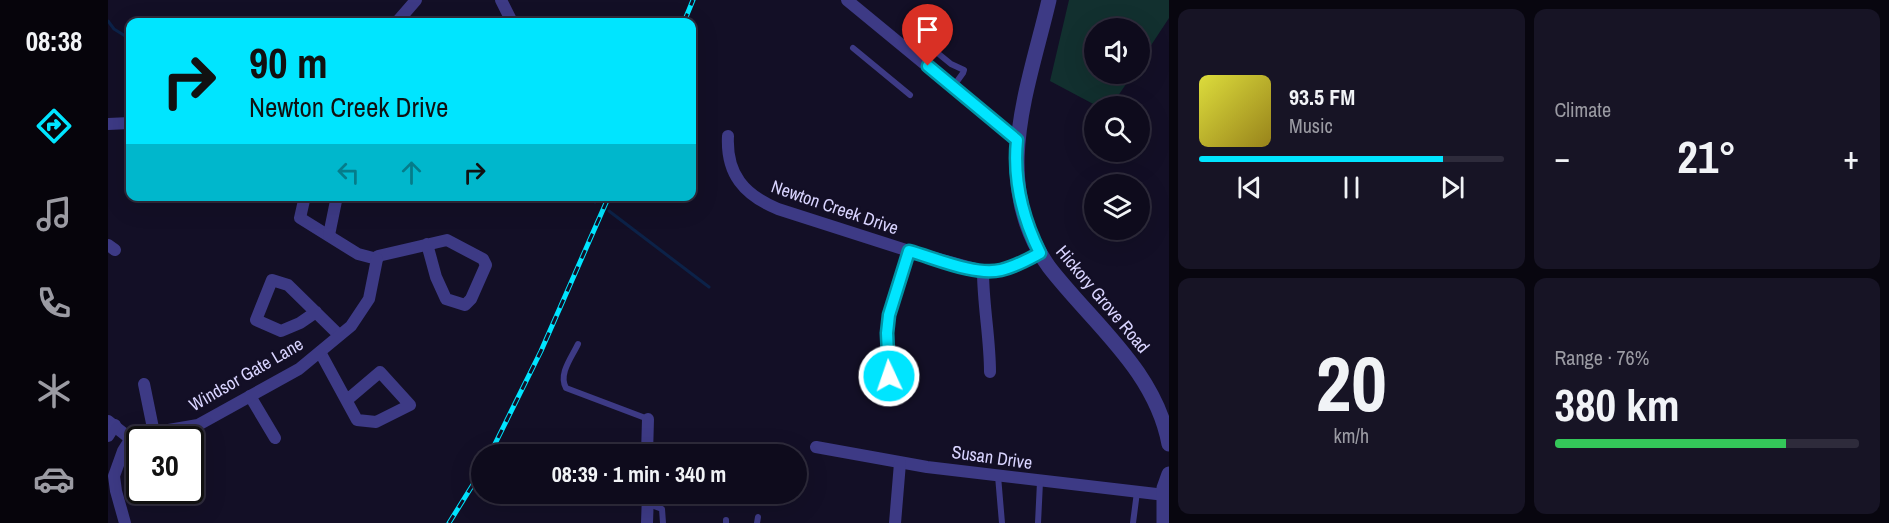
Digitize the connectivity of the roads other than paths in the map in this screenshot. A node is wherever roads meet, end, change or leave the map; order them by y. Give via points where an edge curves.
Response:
1 (416, 0) edge
2 (501, 0) edge
3 (847, 0) edge
4 (1049, 0) edge
5 (400, 18) edge
6 (510, 18) edge
7 (918, 37) dead end
8 (853, 48) dead end
9 (953, 87) junction
10 (910, 94) dead end
11 (126, 123) edge
12 (108, 124) edge
13 (728, 136) dead end
14 (1017, 140) junction
15 (304, 201) edge
16 (336, 201) edge
17 (328, 236) junction
18 (427, 244) junction
19 (909, 251) junction
20 (1040, 253) junction
21 (376, 259) junction
22 (982, 271) junction
23 (316, 312) junction
24 (339, 335) junction
25 (578, 344) dead end
26 (320, 352) junction
27 (990, 372) dead end
28 (889, 376) dead end
29 (144, 384) dead end
30 (250, 396) junction
31 (347, 400) junction
32 (648, 419) joint
33 (112, 423) edge
34 (153, 426) edge
35 (192, 426) edge
36 (126, 435) edge
37 (108, 436) edge
38 (275, 438) dead end
39 (647, 444) edge
40 (1169, 444) edge
41 (126, 447) edge
42 (816, 447) dead end
43 (900, 463) junction
44 (1169, 474) edge
45 (998, 476) junction
46 (1040, 482) junction
47 (1137, 492) junction
48 (1164, 495) junction
49 (648, 504) edge
50 (656, 504) edge
51 (125, 523) edge
52 (647, 523) edge
53 (663, 523) edge
54 (895, 523) edge
55 (1002, 523) edge
56 (1038, 523) edge
57 (1133, 523) edge
58 (1164, 523) edge

1 - 5 street
2 - 6 street
3 - 9 street
4 - 14 street, Hickory Grove Road
7 - 9 lane via 964,70
8 - 10 lane
9 - 14 street
11 - 12 street
13 - 19 street, Newton Creek Drive via 733,171 757,200
14 - 20 street, Hickory Grove Road via 1020,201
15 - 17 street via 300,218
16 - 17 street
17 - 21 street via 358,254
18 - 18 street via 447,240 483,259 486,265 465,305 446,299
18 - 21 street
19 - 22 street, Newton Creek Drive
19 - 28 street via 889,315
20 - 22 street, Newton Creek Drive via 1013,267
20 - 40 street, Hickory Grove Road via 1142,377 1158,405
21 - 24 street, Windsor Gate Lane via 369,299 351,326
22 - 27 street
23 - 23 street via 288,285 272,280 256,320 281,331
23 - 24 street
24 - 26 street, Windsor Gate Lane
25 - 32 lane via 564,373 567,388
26 - 30 street, Windsor Gate Lane via 299,369
26 - 31 street
29 - 34 street
30 - 35 street, Windsor Gate Lane
30 - 38 street
31 - 31 street via 357,420 375,422 410,405 381,372
32 - 39 street
33 - 36 street
33 - 37 street
41 - 51 street via 114,476
42 - 43 street, Susan Drive
43 - 45 street, Susan Drive
43 - 54 street
44 - 48 street
45 - 46 street, Susan Drive
45 - 55 lane
46 - 47 street, Susan Drive
46 - 56 lane
47 - 48 street, Susan Drive
47 - 57 lane
48 - 58 street
49 - 52 street
50 - 53 lane via 662,509

